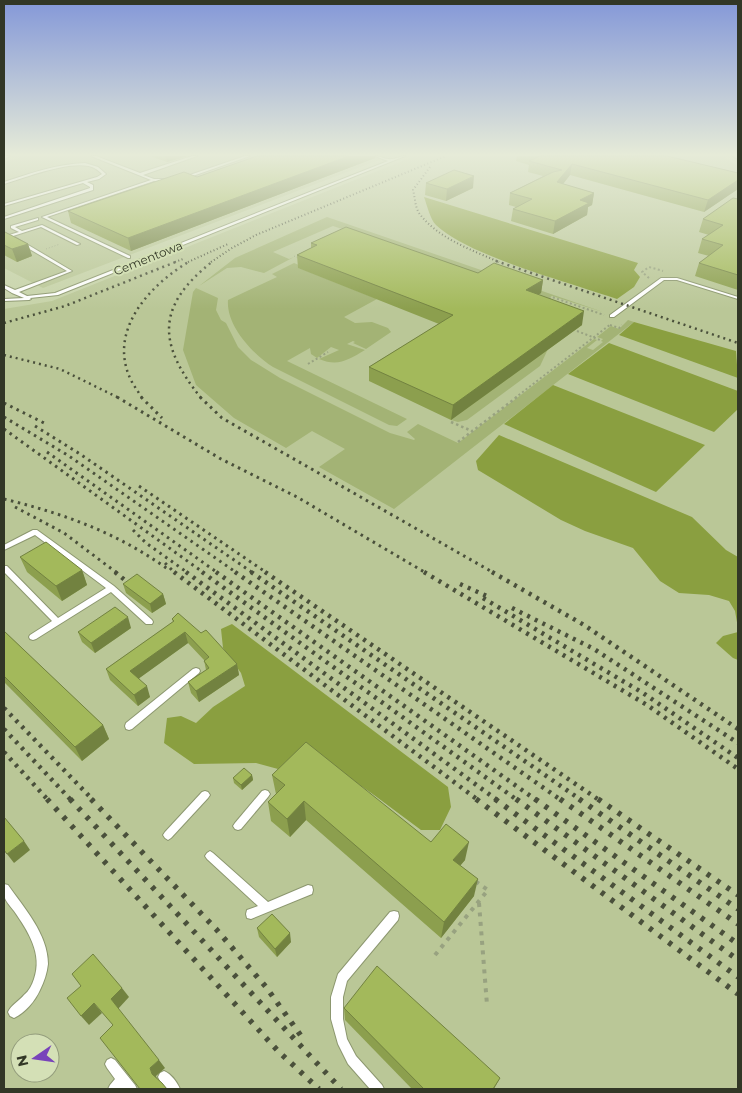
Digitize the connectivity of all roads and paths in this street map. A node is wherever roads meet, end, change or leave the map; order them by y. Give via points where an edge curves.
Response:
1 (37, 207) edge
2 (74, 207) edge
3 (275, 207) edge
4 (4, 218) edge
5 (37, 219) dead end
6 (22, 232) junction
7 (4, 239) edge
8 (10, 239) junction
9 (71, 240) junction
10 (78, 244) dead end
11 (38, 252) junction
12 (294, 256) dead end
13 (129, 257) dead end
14 (297, 262) edge
15 (664, 272) dead end
16 (647, 281) dead end
17 (4, 286) edge
18 (14, 292) junction
19 (34, 298) junction
20 (738, 298) edge
21 (4, 300) edge
22 (547, 300) edge
23 (611, 316) joint
24 (617, 319) dead end
25 (610, 325) junction
26 (622, 326) dead end
27 (577, 331) dead end
28 (594, 338) junction
29 (600, 340) dead end
30 (328, 352) dead end
31 (308, 364) dead end
32 (451, 422) dead end
33 (472, 431) junction
34 (458, 442) dead end
35 (4, 548) edge
36 (4, 568) edge
37 (111, 588) junction
38 (58, 622) junction
39 (149, 622) dead end
40 (33, 637) dead end
41 (196, 671) dead end
42 (129, 726) dead end
43 (265, 794) dead end
44 (205, 795) dead end
45 (238, 826) dead end
46 (168, 835) dead end
47 (210, 856) dead end
48 (473, 879) edge
49 (4, 889) edge
50 (308, 890) dead end
51 (479, 901) junction
52 (267, 907) junction
53 (251, 914) dead end
54 (394, 916) dead end
55 (435, 955) dead end
56 (487, 1004) dead end
57 (14, 1012) dead end
58 (110, 1064) dead end
59 (164, 1077) dead end
60 (123, 1079) junction
61 (114, 1089) edge
62 (131, 1089) edge
63 (174, 1089) edge
64 (378, 1089) edge

1 - 4 lane
2 - 13 lane via 44,217
3 - 19 lane, Cementowa via 56,294
5 - 6 lane via 12,227
6 - 8 lane
6 - 9 lane via 41,226
7 - 8 lane
8 - 11 lane
9 - 10 lane
9 - 11 path
11 - 18 lane via 70,271
12 - 14 path via 302,259
15 - 16 path via 649,267 642,272 648,276
17 - 18 lane, Cementowa
18 - 19 lane, Cementowa
19 - 21 lane
20 - 23 lane via 677,279 663,278
22 - 23 path via 552,297
24 - 25 path
25 - 26 path
25 - 28 path
27 - 28 path
28 - 29 path
28 - 33 path
30 - 31 path
32 - 33 path
33 - 34 path
35 - 37 lane via 35,532
36 - 38 lane
37 - 38 lane
37 - 39 lane
38 - 40 lane
41 - 42 lane
43 - 45 lane
44 - 46 lane
47 - 52 lane
48 - 51 path via 488,890
49 - 57 lane via 34,932 42,951 43,972 32,994
50 - 52 lane
51 - 55 path
51 - 56 path
52 - 53 lane
54 - 64 lane via 342,978 338,997 337,1019 342,1040 352,1060
58 - 60 lane
59 - 63 lane
60 - 61 lane
60 - 62 lane

